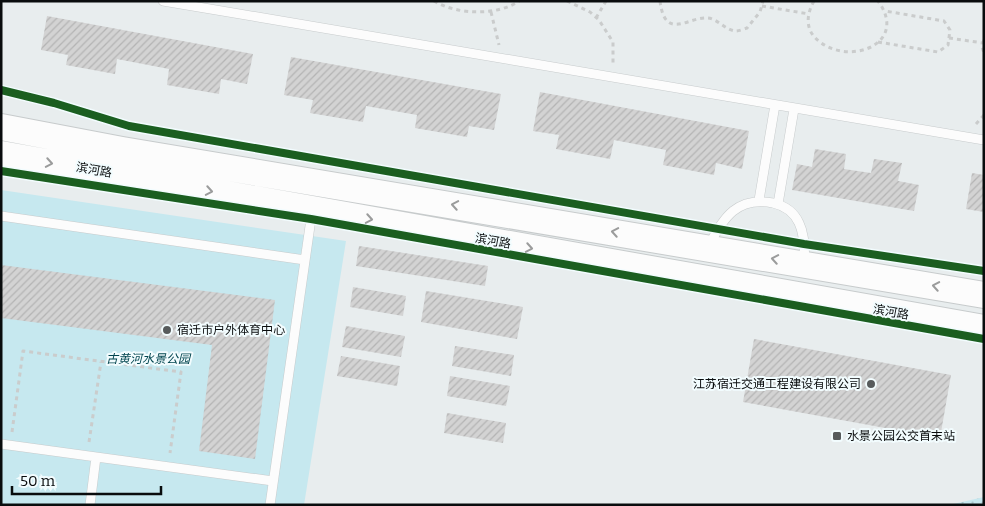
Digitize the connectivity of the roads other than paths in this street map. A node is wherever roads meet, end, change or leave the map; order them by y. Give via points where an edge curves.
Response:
1 (163, 1) edge
2 (776, 105) junction
3 (794, 109) junction
4 (1, 118) edge
5 (1, 127) edge
6 (984, 140) edge
7 (1, 154) edge
8 (190, 161) junction
9 (759, 200) junction
10 (778, 204) junction
11 (312, 209) junction
12 (1, 216) edge
13 (708, 248) junction
14 (305, 260) junction
15 (805, 264) junction
16 (984, 295) edge
17 (984, 328) edge
18 (6, 444) edge
19 (92, 456) junction
20 (273, 481) junction
21 (90, 505) edge
22 (270, 505) edge

1 - 2 lane
2 - 3 lane
2 - 9 lane
3 - 6 lane
3 - 10 lane
4 - 8 main road
5 - 8 main road, 滨河路
7 -> 11 main road, 滨河路
13 -> 8 main road, 滨河路
9 - 10 lane
9 - 13 lane via 736,208 726,217
10 - 15 lane via 792,211 800,225
11 - 14 lane
11 -> 17 main road, 滨河路
12 - 14 lane
15 -> 13 main road, 滨河路
14 - 20 lane
16 -> 15 main road, 滨河路
18 - 19 lane
19 - 20 lane
19 - 21 lane
20 - 22 lane

